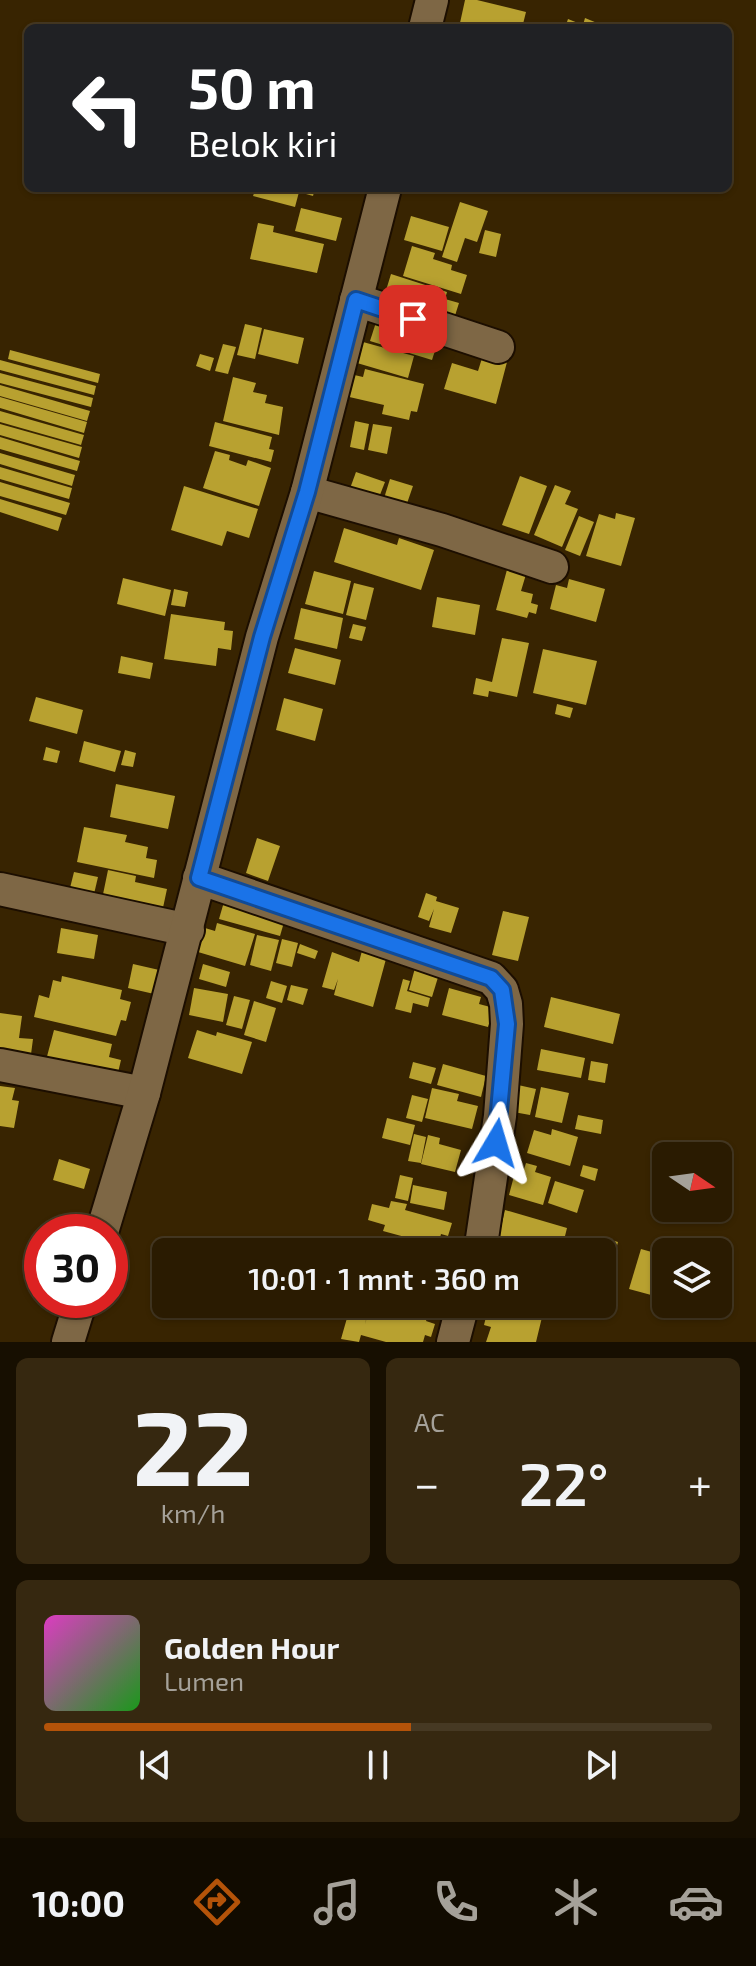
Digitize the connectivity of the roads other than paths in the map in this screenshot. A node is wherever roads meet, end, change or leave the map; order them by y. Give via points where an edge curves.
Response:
1 (432, 0) edge
2 (426, 24) edge
3 (384, 192) edge
4 (356, 300) junction
5 (498, 347) dead end
6 (307, 492) junction
7 (552, 567) dead end
8 (199, 878) junction
9 (0, 889) edge
10 (188, 930) junction
11 (0, 1065) edge
12 (144, 1093) junction
13 (107, 1214) edge
14 (484, 1238) edge
15 (75, 1318) edge
16 (459, 1318) edge
17 (68, 1342) edge
18 (453, 1342) edge

1 - 2 street
3 - 4 street
4 - 5 street
4 - 6 street
6 - 7 street
6 - 8 street via 262,637
8 - 10 street
8 - 14 street via 498,984 507,1024
9 - 10 street
10 - 12 street
11 - 12 street
12 - 13 street
15 - 17 street
16 - 18 street

